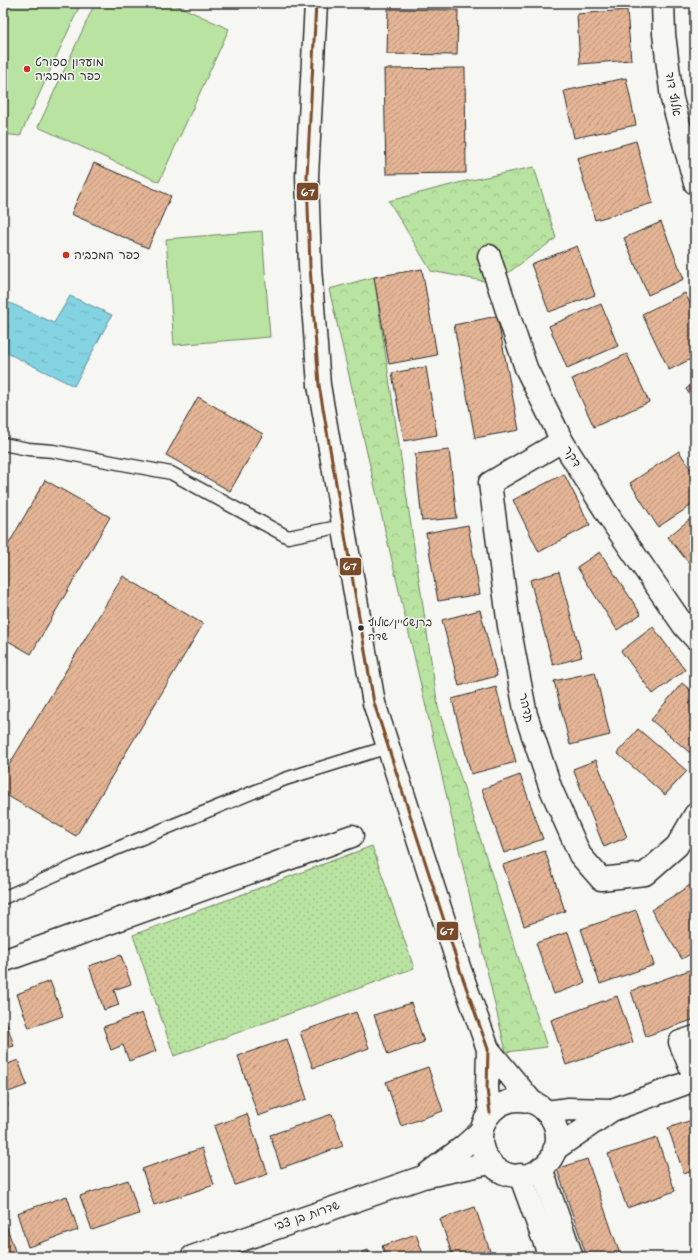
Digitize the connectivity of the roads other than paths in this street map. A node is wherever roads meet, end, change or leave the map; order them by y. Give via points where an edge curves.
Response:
1 (316, 3) edge
2 (663, 3) edge
3 (695, 183) edge
4 (488, 256) dead end
5 (562, 441) junction
6 (3, 444) edge
7 (343, 526) junction
8 (695, 638) edge
9 (388, 747) junction
10 (695, 815) edge
11 (352, 836) dead end
12 (3, 898) edge
13 (3, 961) edge
14 (695, 1036) edge
15 (488, 1050) junction
16 (695, 1079) edge
17 (539, 1107) junction
18 (612, 1110) junction
19 (485, 1122) junction
20 (554, 1150) junction
21 (490, 1163) junction
22 (541, 1168) junction
23 (520, 1175) junction
24 (423, 1177) junction
25 (192, 1257) edge
26 (550, 1257) edge
27 (572, 1257) edge

1 - 7 street via 307,176 310,267 319,385
2 - 3 street, אלוף דוד via 672,99
4 - 5 street, דקר via 526,368
5 - 8 street, דקר via 615,526
5 - 10 street, תדהר via 490,483 508,626 525,708 551,789 580,855 601,879 645,874 677,846
6 - 7 lane via 171,473 288,537
7 - 9 street via 374,703
9 - 12 lane via 285,779
9 - 15 street
11 - 13 street
14 - 16 street via 680,1042
15 - 17 street
15 - 19 street
16 - 18 street
17 - 18 street
17 - 19 street via 523,1100 514,1100 496,1107
17 - 20 street via 552,1120 556,1130
18 - 20 street
19 - 21 street via 481,1142
19 - 24 street, שדרות בן צבי via 463,1147
20 - 22 street
21 - 23 street via 499,1170
21 - 24 street, שדרות בן צבי
22 - 23 street
22 - 27 street
23 - 26 street
24 - 25 street, שדרות בן צבי

